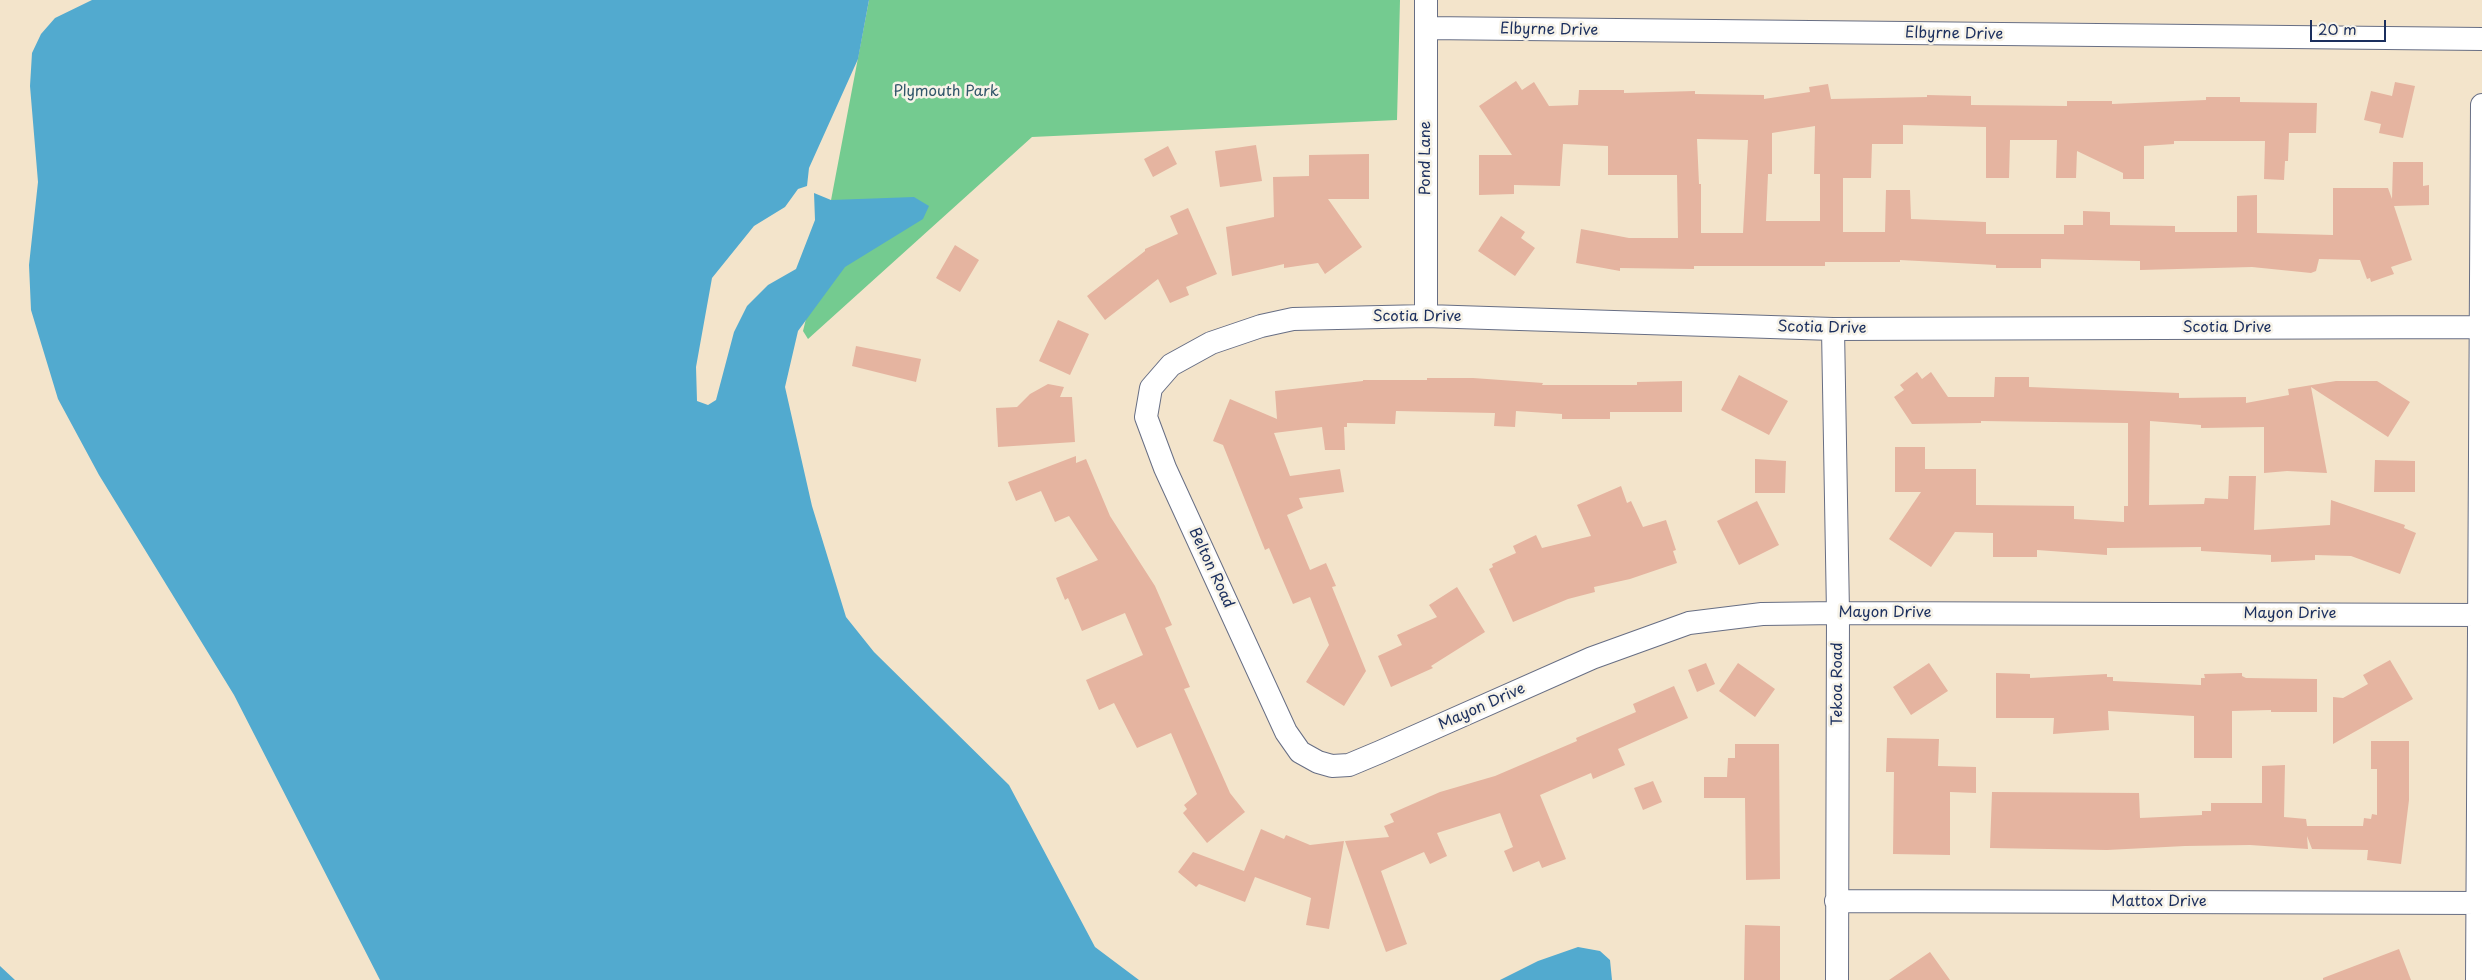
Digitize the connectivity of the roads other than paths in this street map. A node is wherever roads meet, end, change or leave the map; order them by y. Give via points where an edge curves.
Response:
1 (1426, 0) edge
2 (1426, 28) junction
3 (2482, 39) edge
4 (2482, 105) edge
5 (1426, 316) junction
6 (2481, 327) edge
7 (1833, 329) junction
8 (1171, 365) joint
9 (1838, 613) junction
10 (2481, 615) edge
11 (1318, 762) joint
12 (1836, 901) junction
13 (2480, 903) edge
14 (1837, 980) edge
15 (2477, 980) edge

1 - 2 street, Pond Lane
2 - 3 street, Elbyrne Drive
2 - 5 street, Pond Lane
4 - 6 street
5 - 7 street, Scotia Drive
5 - 8 street, Scotia Drive via 1293,319 1211,343
6 - 7 street, Scotia Drive
6 - 10 street
7 - 9 street, Tekoa Road
8 - 11 street, Belton Road via 1151,388 1146,417 1149,426 1165,468 1286,732 1300,752
9 - 10 street, Mayon Drive
9 - 11 street, Mayon Drive via 1762,614 1689,624 1592,658 1348,764 1332,766
9 - 12 street, Tekoa Road
10 - 13 street
12 - 13 street, Mattox Drive
12 - 14 street, Tekoa Road
13 - 15 street

